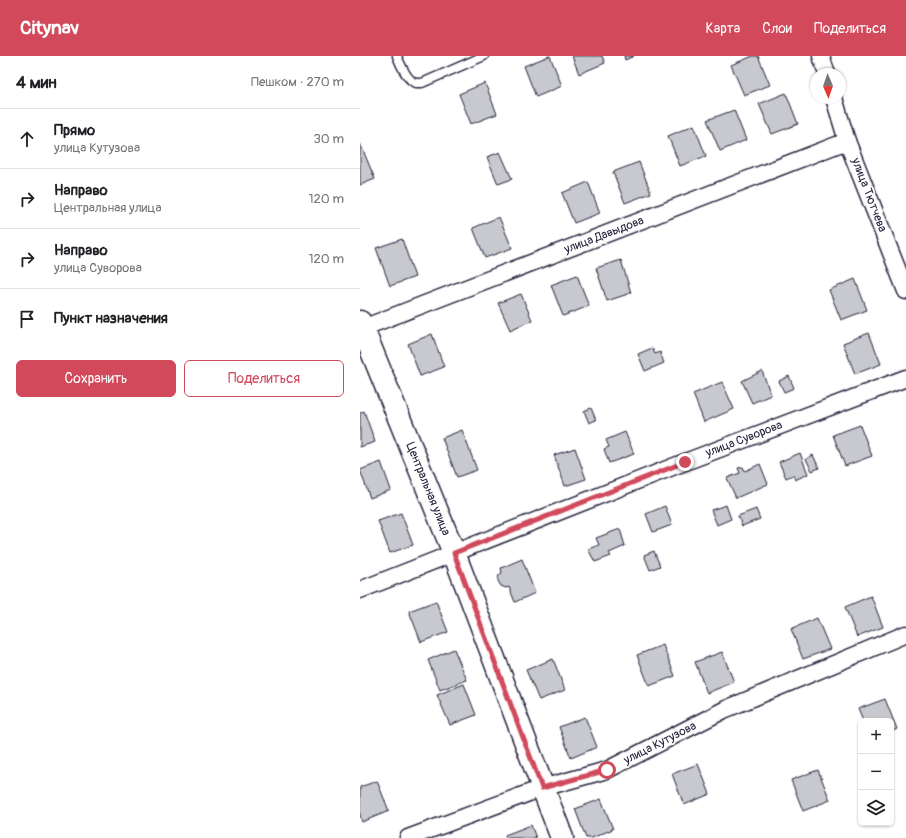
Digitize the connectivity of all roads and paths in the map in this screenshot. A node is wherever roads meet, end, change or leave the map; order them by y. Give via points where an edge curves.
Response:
1 (397, 56) edge
2 (484, 56) edge
3 (821, 56) edge
4 (825, 68) edge
5 (836, 104) edge
6 (847, 140) junction
7 (906, 291) edge
8 (361, 326) edge
9 (906, 378) edge
10 (454, 553) junction
11 (360, 590) edge
12 (906, 634) edge
13 (542, 788) junction
14 (408, 838) edge
15 (562, 838) edge

1 - 2 lane via 410,80 422,83
3 - 4 street
5 - 6 street, улица Тютчева
6 - 7 street, улица Тютчева
6 - 8 street, улица Давыдова
8 - 10 street, Центральная улица
9 - 10 street, улица Суворова
10 - 11 street, улица Суворова
10 - 13 street, Центральная улица
12 - 13 street, улица Кутузова via 726,709 607,770
13 - 14 street, улица Кутузова
13 - 15 street, Центральная улица

